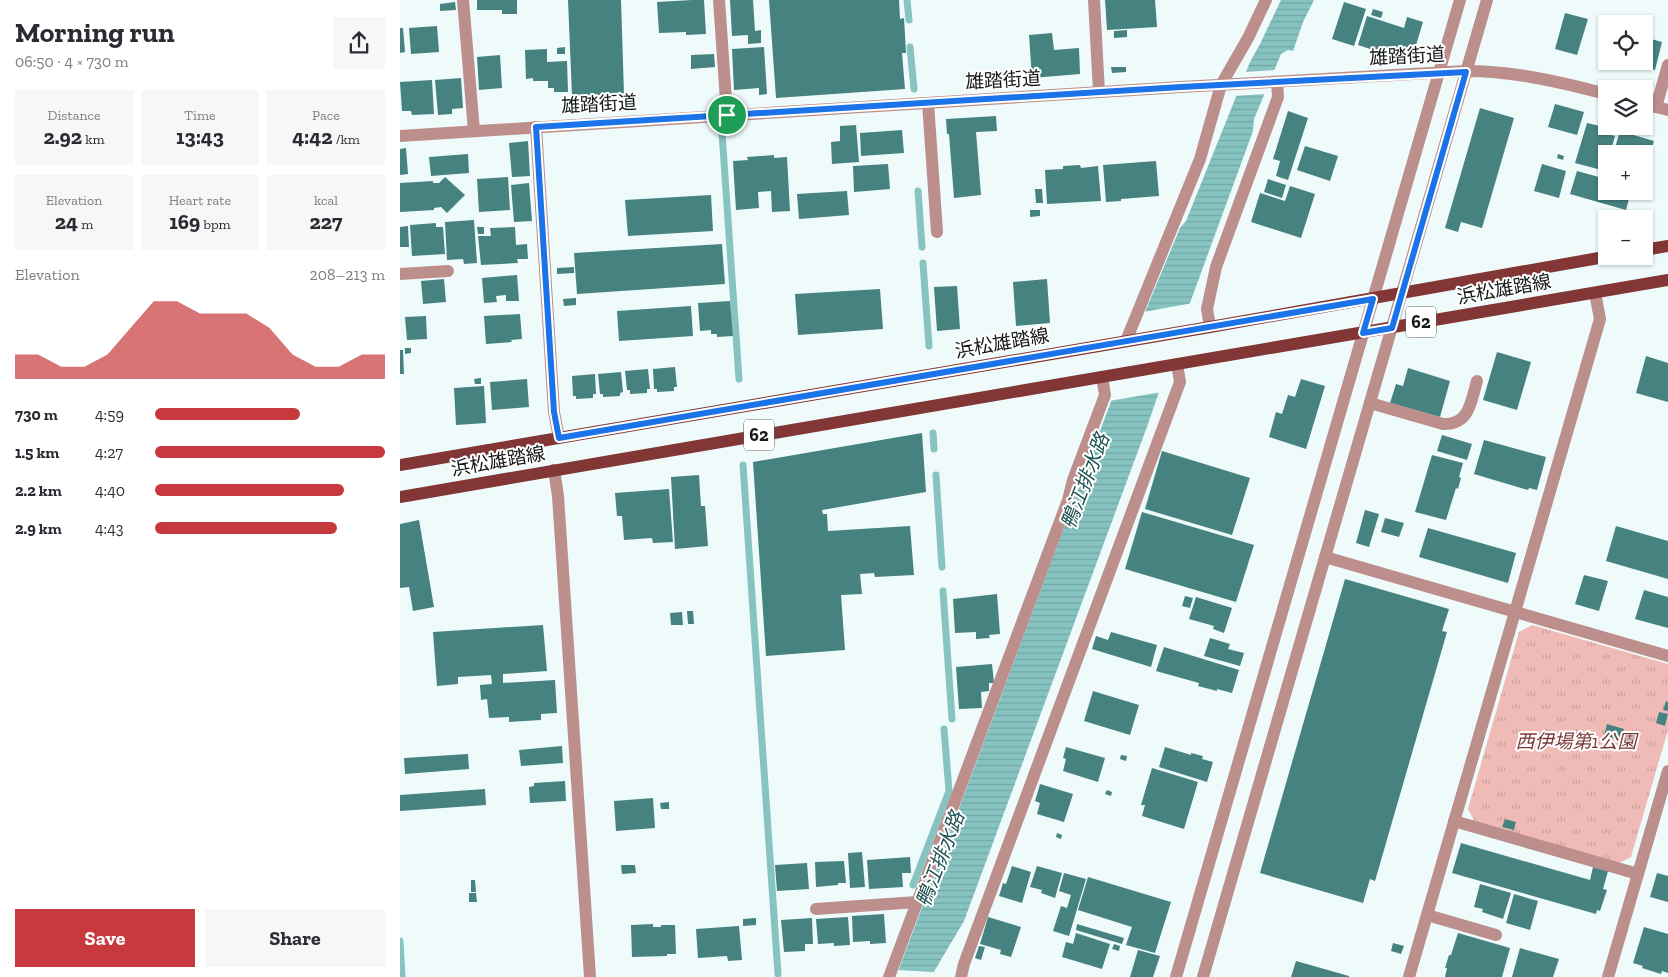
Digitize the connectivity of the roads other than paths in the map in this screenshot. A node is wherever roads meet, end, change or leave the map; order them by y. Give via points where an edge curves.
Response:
1 (463, 0) edge
2 (719, 0) edge
3 (1094, 0) edge
4 (1266, 0) edge
5 (1460, 0) edge
6 (1487, 0) edge
7 (1668, 64) edge
8 (1466, 72) junction
9 (1438, 73) junction
10 (1274, 82) junction
11 (1221, 85) junction
12 (1099, 92) junction
13 (1598, 92) edge
14 (928, 103) junction
15 (1656, 107) edge
16 (727, 115) junction
17 (536, 127) junction
18 (474, 131) junction
19 (400, 136) edge
20 (937, 232) dead end
21 (1668, 246) edge
22 (1653, 248) edge
23 (1598, 258) edge
24 (448, 271) dead end
25 (400, 274) edge
26 (1668, 280) edge
27 (1595, 292) junction
28 (1402, 294) junction
29 (1373, 299) junction
30 (1210, 327) junction
31 (1392, 328) junction
32 (1363, 333) junction
33 (1128, 341) junction
34 (1175, 365) junction
35 (1102, 377) junction
36 (1477, 381) dead end
37 (1370, 403) junction
38 (559, 438) junction
39 (400, 465) edge
40 (554, 470) junction
41 (400, 497) edge
42 (1325, 557) junction
43 (1515, 612) junction
44 (1668, 656) edge
45 (1668, 771) edge
46 (1454, 821) junction
47 (1638, 874) junction
48 (917, 902) junction
49 (816, 909) dead end
50 (1427, 915) junction
51 (1496, 935) dead end
52 (590, 977) edge
53 (889, 977) edge
54 (961, 977) edge
55 (1176, 977) edge
56 (1203, 977) edge
57 (1409, 977) edge
58 (1608, 977) edge

1 - 18 street
2 - 16 street
3 - 12 street
4 - 11 street
5 - 9 street
6 - 8 street
7 - 15 street
8 - 9 street, 雄踏街道
8 - 13 street, 雄踏街道 via 1521,76
8 - 28 street
9 - 10 street, 雄踏街道
9 - 29 street
10 - 11 street, 雄踏街道
10 - 30 street via 1278,97 1216,269 1207,309
11 - 12 street, 雄踏街道
11 - 33 street via 1200,159
12 - 14 street, 雄踏街道
14 - 16 street, 雄踏街道
14 - 20 street
16 - 17 street, 雄踏街道
17 - 18 street, 雄踏街道
17 - 38 street via 554,412
18 - 19 street, 雄踏街道
21 - 22 main road
23 - 28 main road, 浜松雄踏線 / 62
24 - 25 street
26 - 27 main road, 浜松雄踏線 / 62
27 - 31 main road, 浜松雄踏線 / 62
27 - 43 street via 1600,319
28 - 29 main road, 浜松雄踏線 / 62
28 - 31 street
29 - 30 main road, 浜松雄踏線 / 62
29 - 32 street
30 - 33 main road, 浜松雄踏線 / 62
31 - 32 main road, 浜松雄踏線 / 62
31 - 37 street
32 - 34 main road, 浜松雄踏線 / 62
32 - 55 street
33 - 38 main road, 浜松雄踏線 / 62
34 - 35 main road, 浜松雄踏線 / 62
34 - 54 street via 1180,382
35 - 40 main road, 浜松雄踏線 / 62
35 - 48 street via 1105,395
36 - 37 street via 1465,416 1451,424
37 - 42 street
38 - 39 main road, 浜松雄踏線 / 62
40 - 41 main road, 浜松雄踏線 / 62
40 - 52 street
42 - 43 street
42 - 56 street
43 - 44 street
43 - 46 street
45 - 47 street
46 - 47 street
46 - 50 street
47 - 58 street
48 - 49 street
48 - 53 street
50 - 51 street
50 - 57 street

